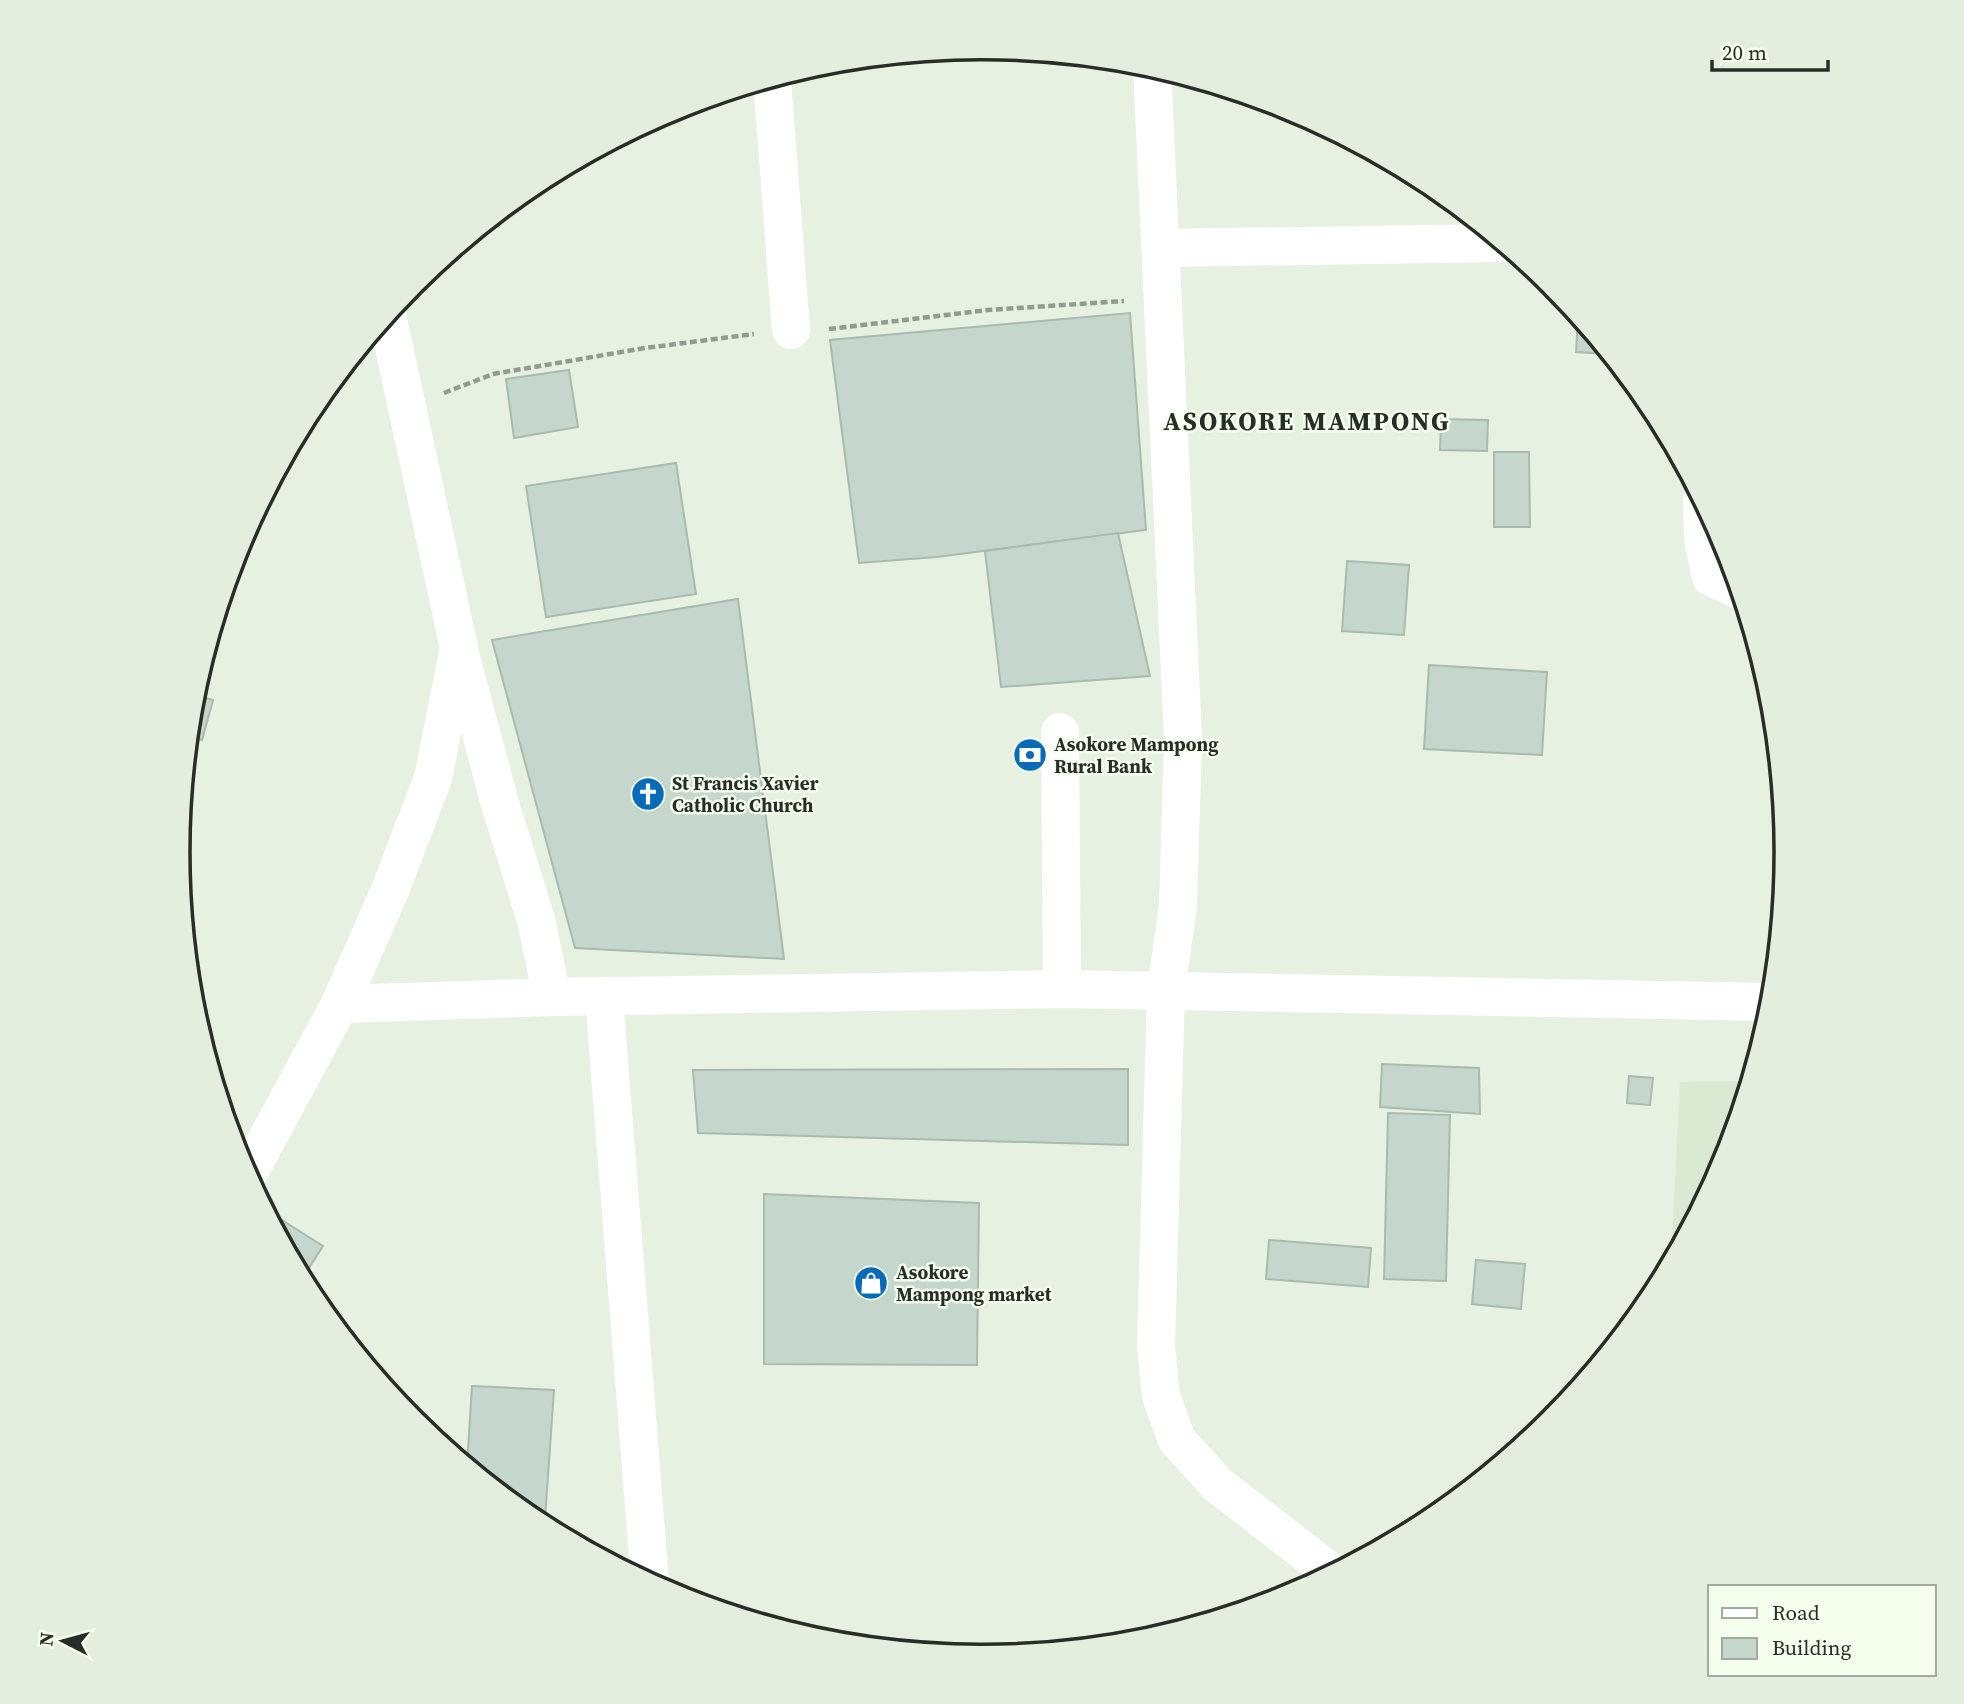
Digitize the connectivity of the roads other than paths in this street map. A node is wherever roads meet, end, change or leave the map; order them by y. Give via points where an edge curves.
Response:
1 (1153, 79) edge
2 (773, 88) edge
3 (1489, 243) edge
4 (1161, 248) junction
5 (389, 326) edge
6 (791, 330) dead end
7 (1703, 523) edge
8 (1727, 584) edge
9 (459, 648) junction
10 (1060, 732) dead end
11 (1062, 989) junction
12 (1166, 990) junction
13 (552, 997) junction
14 (604, 997) junction
15 (1760, 1002) edge
16 (340, 1004) junction
17 (254, 1164) edge
18 (1324, 1567) edge
19 (648, 1570) edge

1 - 4 street
2 - 6 street
3 - 4 street
4 - 12 street via 1183,739 1178,906
5 - 9 street
7 - 8 street via 1711,577
9 - 13 street via 536,920
9 - 16 street via 433,778
10 - 11 street
11 - 12 street
11 - 14 street
12 - 15 street
12 - 18 street via 1156,1346 1161,1396 1177,1440 1219,1485
13 - 14 street
13 - 16 street
14 - 19 street
16 - 17 street

